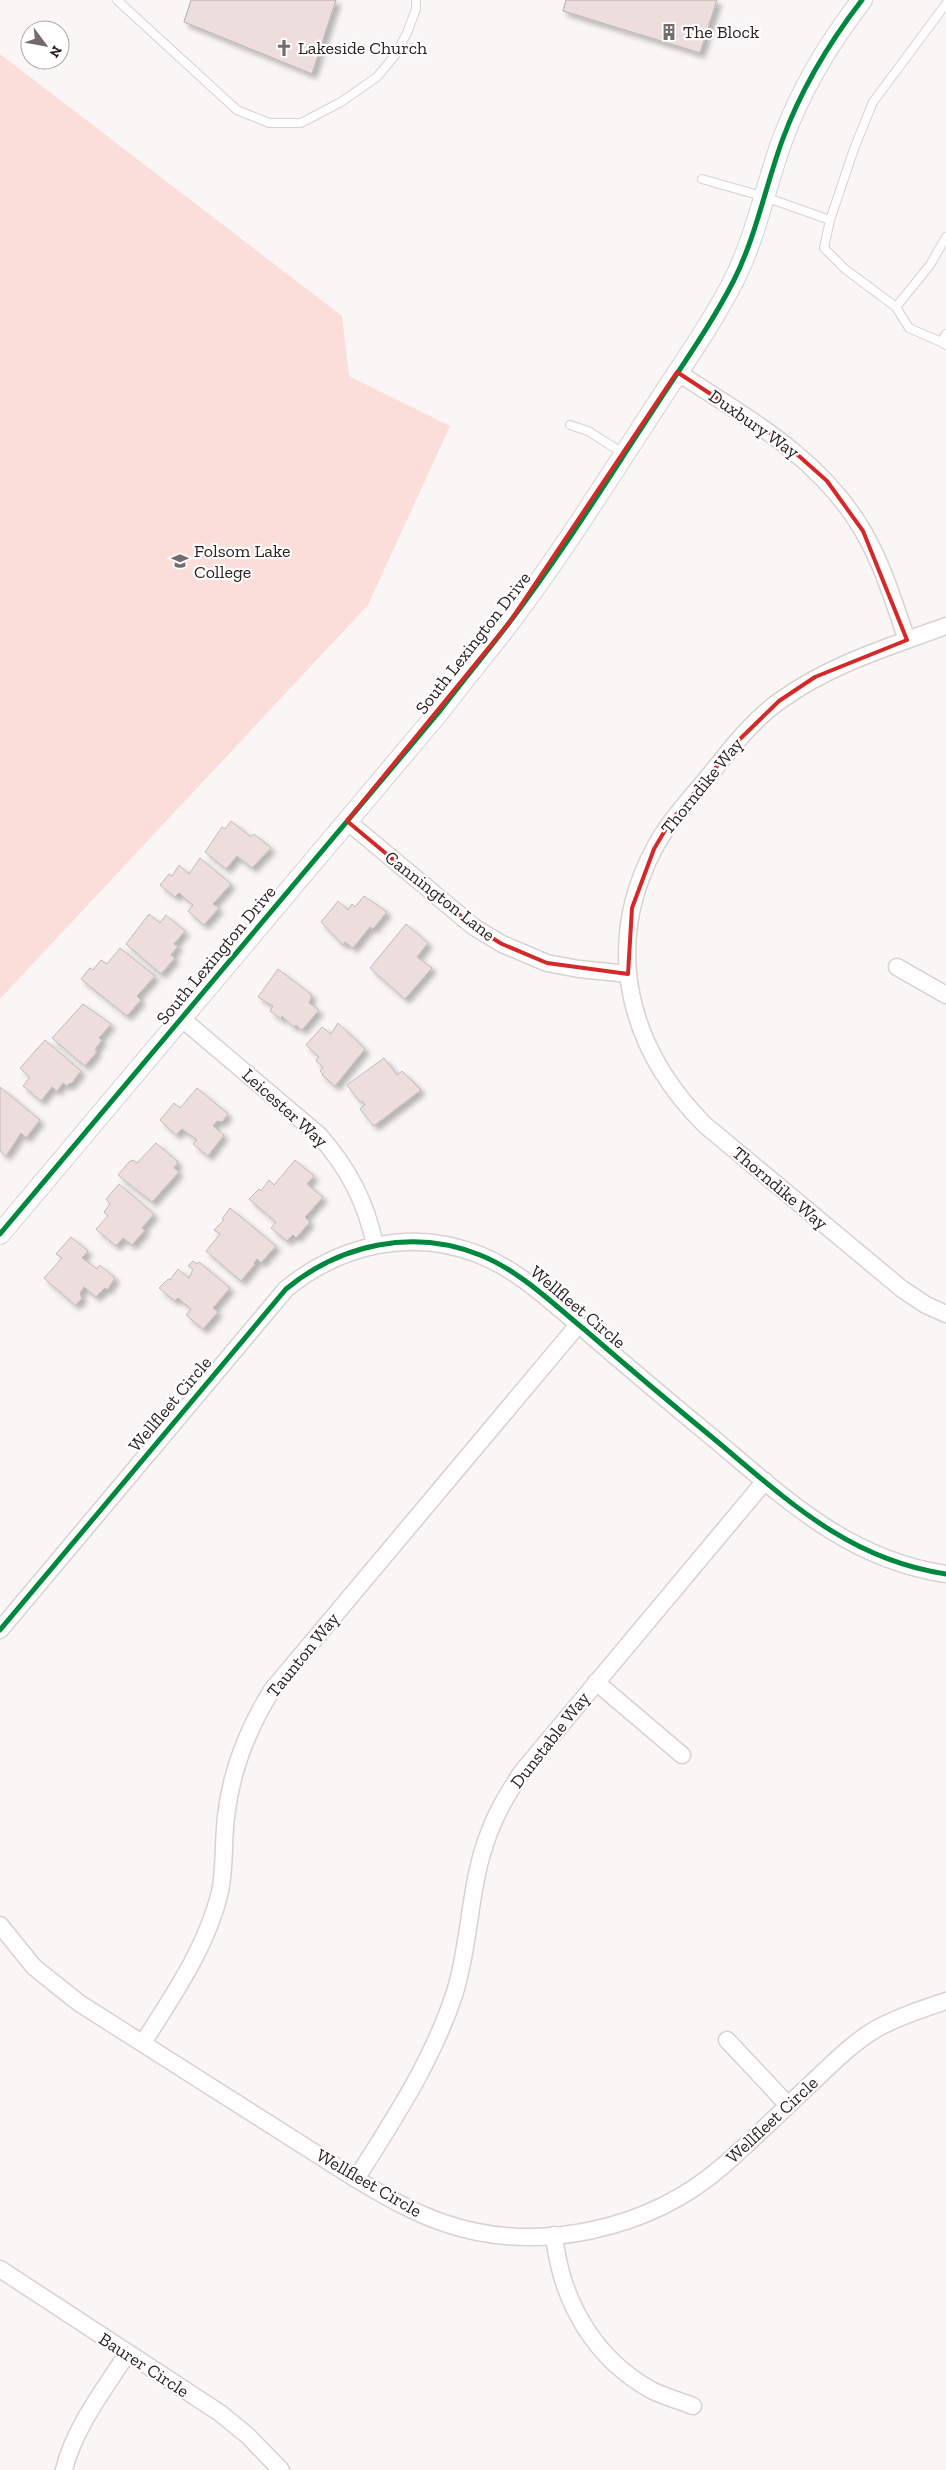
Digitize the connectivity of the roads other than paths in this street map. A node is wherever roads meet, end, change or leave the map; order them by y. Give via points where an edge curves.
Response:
1 (117, 0) edge
2 (416, 0) edge
3 (862, 0) edge
4 (946, 4) edge
5 (702, 179) dead end
6 (765, 197) junction
7 (830, 220) junction
8 (946, 237) edge
9 (896, 307) junction
10 (946, 334) edge
11 (943, 344) edge
12 (677, 372) junction
13 (570, 425) dead end
14 (625, 454) junction
15 (946, 626) edge
16 (907, 640) junction
17 (347, 821) junction
18 (897, 967) dead end
19 (628, 974) junction
20 (946, 995) edge
21 (182, 1018) junction
22 (0, 1234) edge
23 (375, 1245) junction
24 (946, 1314) edge
25 (578, 1325) junction
26 (764, 1481) junction
27 (946, 1574) edge
28 (1, 1626) edge
29 (596, 1682) junction
30 (682, 1755) dead end
31 (0, 1925) edge
32 (946, 2000) edge
33 (727, 2040) dead end
34 (143, 2043) junction
35 (788, 2105) junction
36 (356, 2179) junction
37 (554, 2235) junction
38 (0, 2269) edge
39 (127, 2354) junction
40 (693, 2406) dead end
41 (64, 2470) edge
42 (281, 2470) edge

1 - 2 lane via 237,110 269,123 301,123 342,102 377,77 396,54 407,33
3 - 6 street, South Lexington Drive via 813,71 781,143
4 - 7 lane via 873,102
5 - 6 lane
6 - 7 lane
6 - 12 street, South Lexington Drive via 734,280
7 - 9 lane via 824,248 844,269
8 - 9 lane via 930,265
9 - 11 lane via 909,328
10 - 11 lane
12 - 14 street, South Lexington Drive
12 - 16 street, Duxbury Way via 781,440 827,481 863,531 877,558
13 - 14 lane via 588,431
14 - 17 street, South Lexington Drive via 509,623
15 - 16 street, Thorndike Way
16 - 19 street, Thorndike Way via 840,665 779,701 739,740 670,822 641,878 632,908
17 - 19 street, Cannington Lane via 474,927 502,944 547,963
17 - 21 street, South Lexington Drive
18 - 20 street
19 - 24 street, Thorndike Way via 637,1021 648,1050 683,1103 902,1290
21 - 22 street, South Lexington Drive
21 - 23 street, Leicester Way via 319,1135 337,1156 364,1205
23 - 25 street, Wellfleet Circle via 424,1242 480,1255 515,1273
23 - 28 street, Wellfleet Circle via 354,1250 318,1266 273,1303
25 - 26 street, Wellfleet Circle
25 - 34 street, Taunton Way via 272,1690 254,1719 230,1784 224,1865 211,1924 197,1956
26 - 27 street, Wellfleet Circle via 842,1539 903,1565
26 - 29 street, Dunstable Way
29 - 30 street
29 - 36 street, Dunstable Way via 521,1773 503,1802 488,1834 479,1867 468,1941 455,1992 436,2041 413,2088
31 - 34 street, Wellfleet Circle via 34,1967 55,1986
32 - 35 street, Wellfleet Circle via 876,2030 849,2049
33 - 35 street
34 - 36 street, Wellfleet Circle
35 - 37 street, Wellfleet Circle via 723,2166 699,2185 658,2208 586,2232
36 - 37 street, Wellfleet Circle via 402,2206 444,2223 504,2235
37 - 40 street via 566,2292 595,2343 638,2382
38 - 39 street, Baurer Circle
39 - 41 street via 88,2415
39 - 42 street, Baurer Circle via 220,2413

